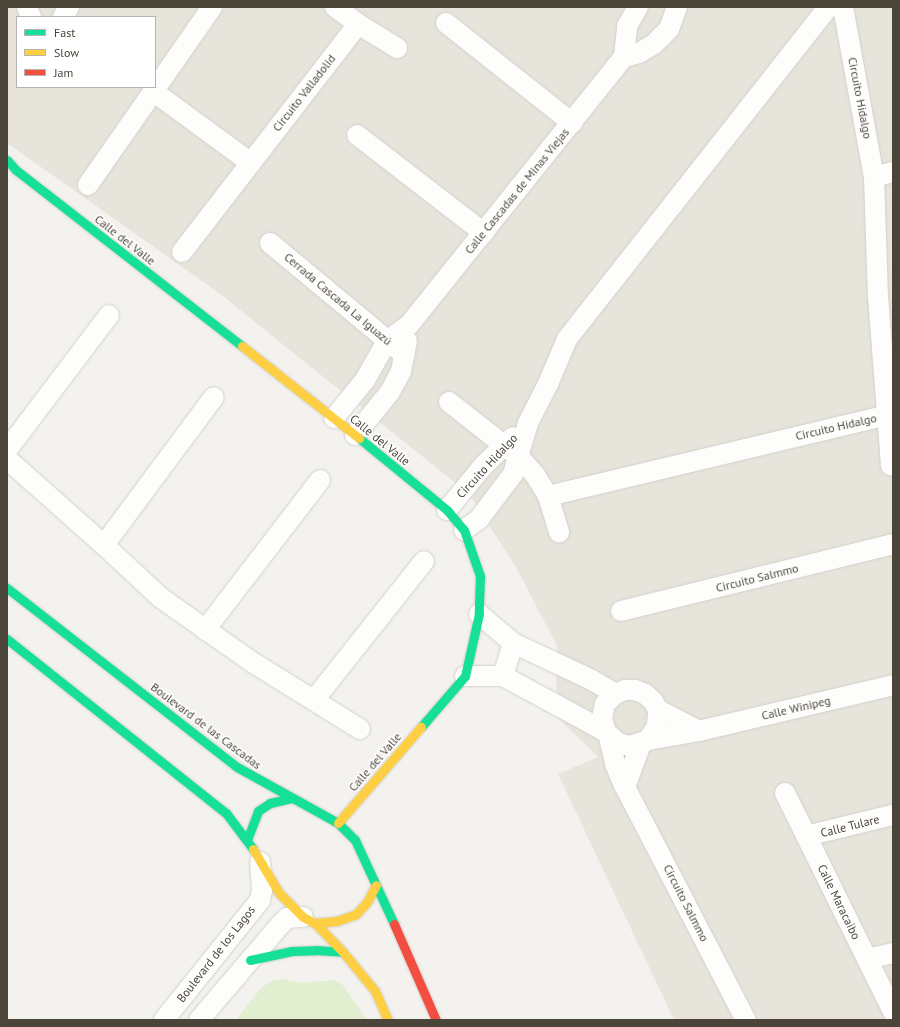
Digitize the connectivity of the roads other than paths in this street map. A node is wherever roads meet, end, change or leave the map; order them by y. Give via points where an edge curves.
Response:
1 (69, 7) edge
2 (212, 7) edge
3 (335, 7) edge
4 (638, 7) edge
5 (677, 7) edge
6 (828, 7) edge
7 (843, 7) edge
8 (64, 16) edge
9 (446, 23) dead end
10 (358, 24) junction
11 (397, 48) dead end
12 (624, 57) junction
13 (154, 92) junction
14 (572, 122) junction
15 (357, 135) dead end
16 (7, 160) edge
17 (250, 163) junction
18 (884, 174) edge
19 (88, 185) dead end
20 (484, 233) junction
21 (270, 243) dead end
22 (182, 252) dead end
23 (886, 294) edge
24 (109, 315) dead end
25 (409, 325) junction
26 (387, 341) junction
27 (406, 355) junction
28 (214, 397) dead end
29 (449, 402) dead end
30 (887, 415) junction
31 (334, 418) junction
32 (355, 435) junction
33 (7, 450) edge
34 (511, 451) junction
35 (7, 459) edge
36 (891, 466) dead end
37 (320, 480) dead end
38 (548, 496) junction
39 (446, 510) junction
40 (464, 530) junction
41 (559, 532) dead end
42 (893, 544) edge
43 (104, 545) junction
44 (424, 561) dead end
45 (7, 588) edge
46 (621, 611) dead end
47 (479, 614) junction
48 (205, 630) junction
49 (7, 639) edge
50 (513, 643) junction
51 (466, 676) junction
52 (503, 676) junction
53 (893, 685) edge
54 (615, 694) junction
55 (314, 700) junction
56 (658, 710) junction
57 (360, 729) dead end
58 (699, 730) junction
59 (607, 734) junction
60 (645, 742) junction
61 (625, 787) junction
62 (785, 793) dead end
63 (291, 798) junction
64 (893, 815) edge
65 (338, 823) junction
66 (806, 836) junction
67 (247, 840) junction
68 (260, 862) junction
69 (376, 885) junction
70 (309, 920) junction
71 (343, 952) junction
72 (893, 952) edge
73 (867, 959) junction
74 (250, 960) junction
75 (893, 1012) edge
76 (164, 1020) edge
77 (199, 1020) edge
78 (388, 1020) edge
79 (436, 1020) edge
80 (746, 1020) edge

1 - 8 street
2 - 13 street
3 - 10 street
4 - 12 street via 627,26
5 - 12 street via 669,29 654,44 639,53
6 - 34 street, Circuito Hidalgo via 567,339 548,384
7 - 18 street, Circuito Hidalgo
9 - 14 street
10 - 11 street
10 - 17 street, Circuito Valladolid
12 - 14 street, Calle Cascadas de Minas Viejas
13 - 17 street
13 - 19 street
14 - 20 street, Calle Cascadas de Minas Viejas
15 - 20 street
16 - 31 main road, Calle del Valle via 22,175
17 - 22 street, Circuito Valladolid
18 - 23 street, Circuito Hidalgo
20 - 25 street, Calle Cascadas de Minas Viejas
21 - 26 street, Cerrada Cascada La Iguazú
23 - 30 street, Circuito Hidalgo
24 - 33 street
25 - 26 street, Calle Cascadas de Minas Viejas
25 - 27 street
26 - 27 street, Cerrada Cascada La Iguazú
26 - 31 street, Calle Cascadas de Minas Viejas via 365,380
27 - 32 street via 390,392
28 - 43 street
29 - 34 street
30 - 36 street
30 - 38 street, Circuito Hidalgo
31 - 32 main road, Calle del Valle
32 - 39 main road, Calle del Valle
34 - 38 street via 535,475
34 - 39 street, Circuito Hidalgo via 484,465
34 - 40 street, Circuito Hidalgo via 513,474 479,519
35 - 43 street
37 - 48 street
38 - 41 street
39 - 40 main road, Calle del Valle
40 - 47 main road, Calle del Valle via 480,576
42 - 46 street, Circuito Salmmo
43 - 48 street via 161,598
44 - 55 street
45 - 63 main road, Boulevard de las Cascadas via 237,767
47 - 50 street
47 - 51 main road, Calle del Valle
48 - 55 street
49 - 67 main road via 226,813
50 - 52 street
50 - 54 street via 592,680
51 - 52 street
51 - 65 main road, Calle del Valle
52 - 59 street
53 - 58 street, Calle Winipeg
54 - 56 street via 635,690 649,697
54 - 59 street via 605,704 602,718
55 - 57 street
56 - 58 street
56 - 60 street via 658,726
58 - 60 street, Calle Winipeg
59 - 60 street via 618,744 630,746
59 - 61 street, Circuito Salmmo via 615,764
60 - 61 street
61 - 80 street, Circuito Salmmo
62 - 66 street, Calle Maracaibo
63 - 65 main road, Boulevard de las Cascadas
63 - 67 main road via 270,803 258,811
64 - 66 street, Calle Tulare
65 - 69 main road, Boulevard de las Cascadas via 354,840
66 - 73 street, Calle Maracaibo
67 - 68 main road
68 - 70 main road via 279,892
68 - 76 street, Boulevard de los Lagos via 260,900
69 - 70 main road via 367,902 356,914 337,921
69 - 79 main road, Boulevard de las Cascadas
70 - 71 main road
70 - 74 street via 287,918
71 - 74 main road via 292,951
71 - 78 main road via 375,991
72 - 73 street
73 - 75 street, Calle Maracaibo
74 - 77 street

